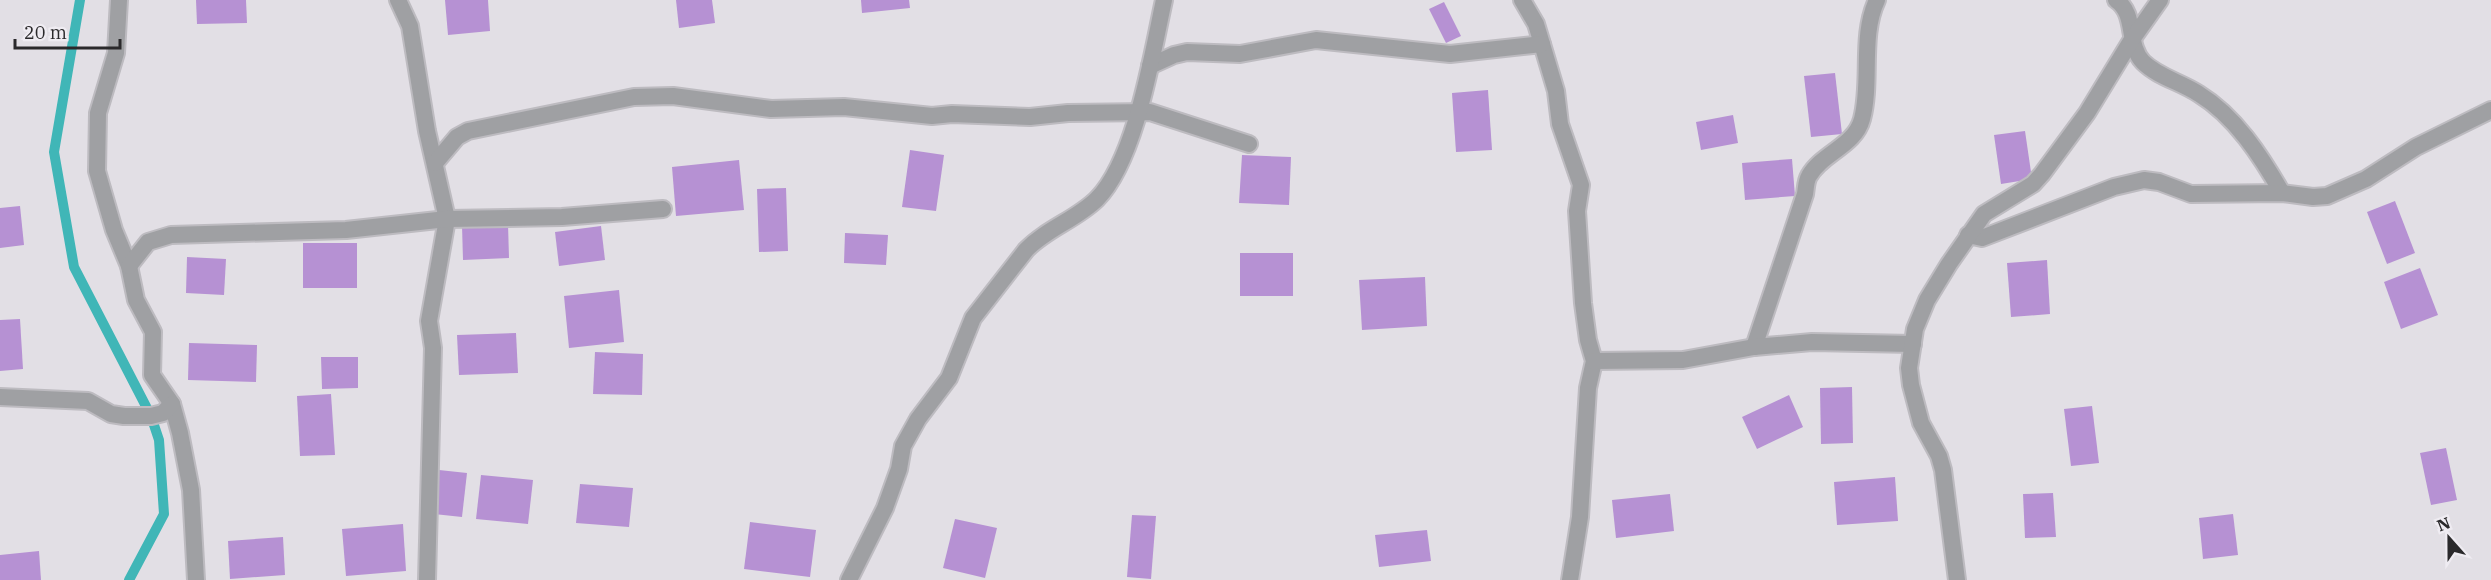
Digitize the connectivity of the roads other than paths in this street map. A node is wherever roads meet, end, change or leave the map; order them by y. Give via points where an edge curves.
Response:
1 (119, 0) edge
2 (398, 0) edge
3 (1164, 0) edge
4 (1522, 0) edge
5 (1877, 0) edge
6 (2116, 0) edge
7 (2160, 0) edge
8 (2131, 41) junction
9 (1542, 44) junction
10 (1150, 66) junction
11 (2491, 110) edge
12 (1138, 111) junction
13 (1249, 144) dead end
14 (435, 163) junction
15 (2282, 193) junction
16 (663, 209) dead end
17 (447, 219) junction
18 (1968, 235) junction
19 (129, 266) junction
20 (1913, 344) junction
21 (1754, 347) junction
22 (1594, 361) junction
23 (0, 397) edge
24 (172, 404) junction
25 (196, 580) edge
26 (427, 580) edge
27 (849, 580) edge
28 (1570, 580) edge
29 (1957, 580) edge

1 - 19 street via 116,53 98,113 97,171
2 - 14 street via 410,26
3 - 10 street
4 - 9 street
5 - 21 street via 1870,23 1862,119 1852,138 1808,177
6 - 8 street via 2127,11
7 - 8 street
8 - 15 street via 2153,70 2216,105 2265,162
8 - 18 street via 2087,113 2043,174 1984,214
9 - 10 street via 1450,54 1316,40 1240,54 1187,52
9 - 22 street via 1556,91 1560,124 1581,185 1577,211 1583,303
10 - 12 street
11 - 15 street via 2416,147 2366,179 2327,196
12 - 13 street via 1150,111
12 - 14 street via 1030,117 932,116 844,106 771,109 673,96 634,97 468,131 457,137
12 - 27 street via 1120,167 1096,201 1030,246 973,318 949,378 903,446 885,508
14 - 17 street
15 - 18 street via 2191,194 2144,180 2114,187 1982,238
16 - 17 street via 562,217
17 - 19 street via 346,230 171,235 148,242
17 - 26 street via 429,321 433,348
18 - 20 street via 1927,300
19 - 24 street via 136,300 153,332 152,375
20 - 21 street via 1812,342
20 - 29 street via 1911,384 1922,423 1943,470
21 - 22 street via 1683,360
22 - 28 street via 1588,388 1580,517
23 - 24 street via 88,401 111,414 124,416 151,417 164,413
24 - 25 street via 190,479

